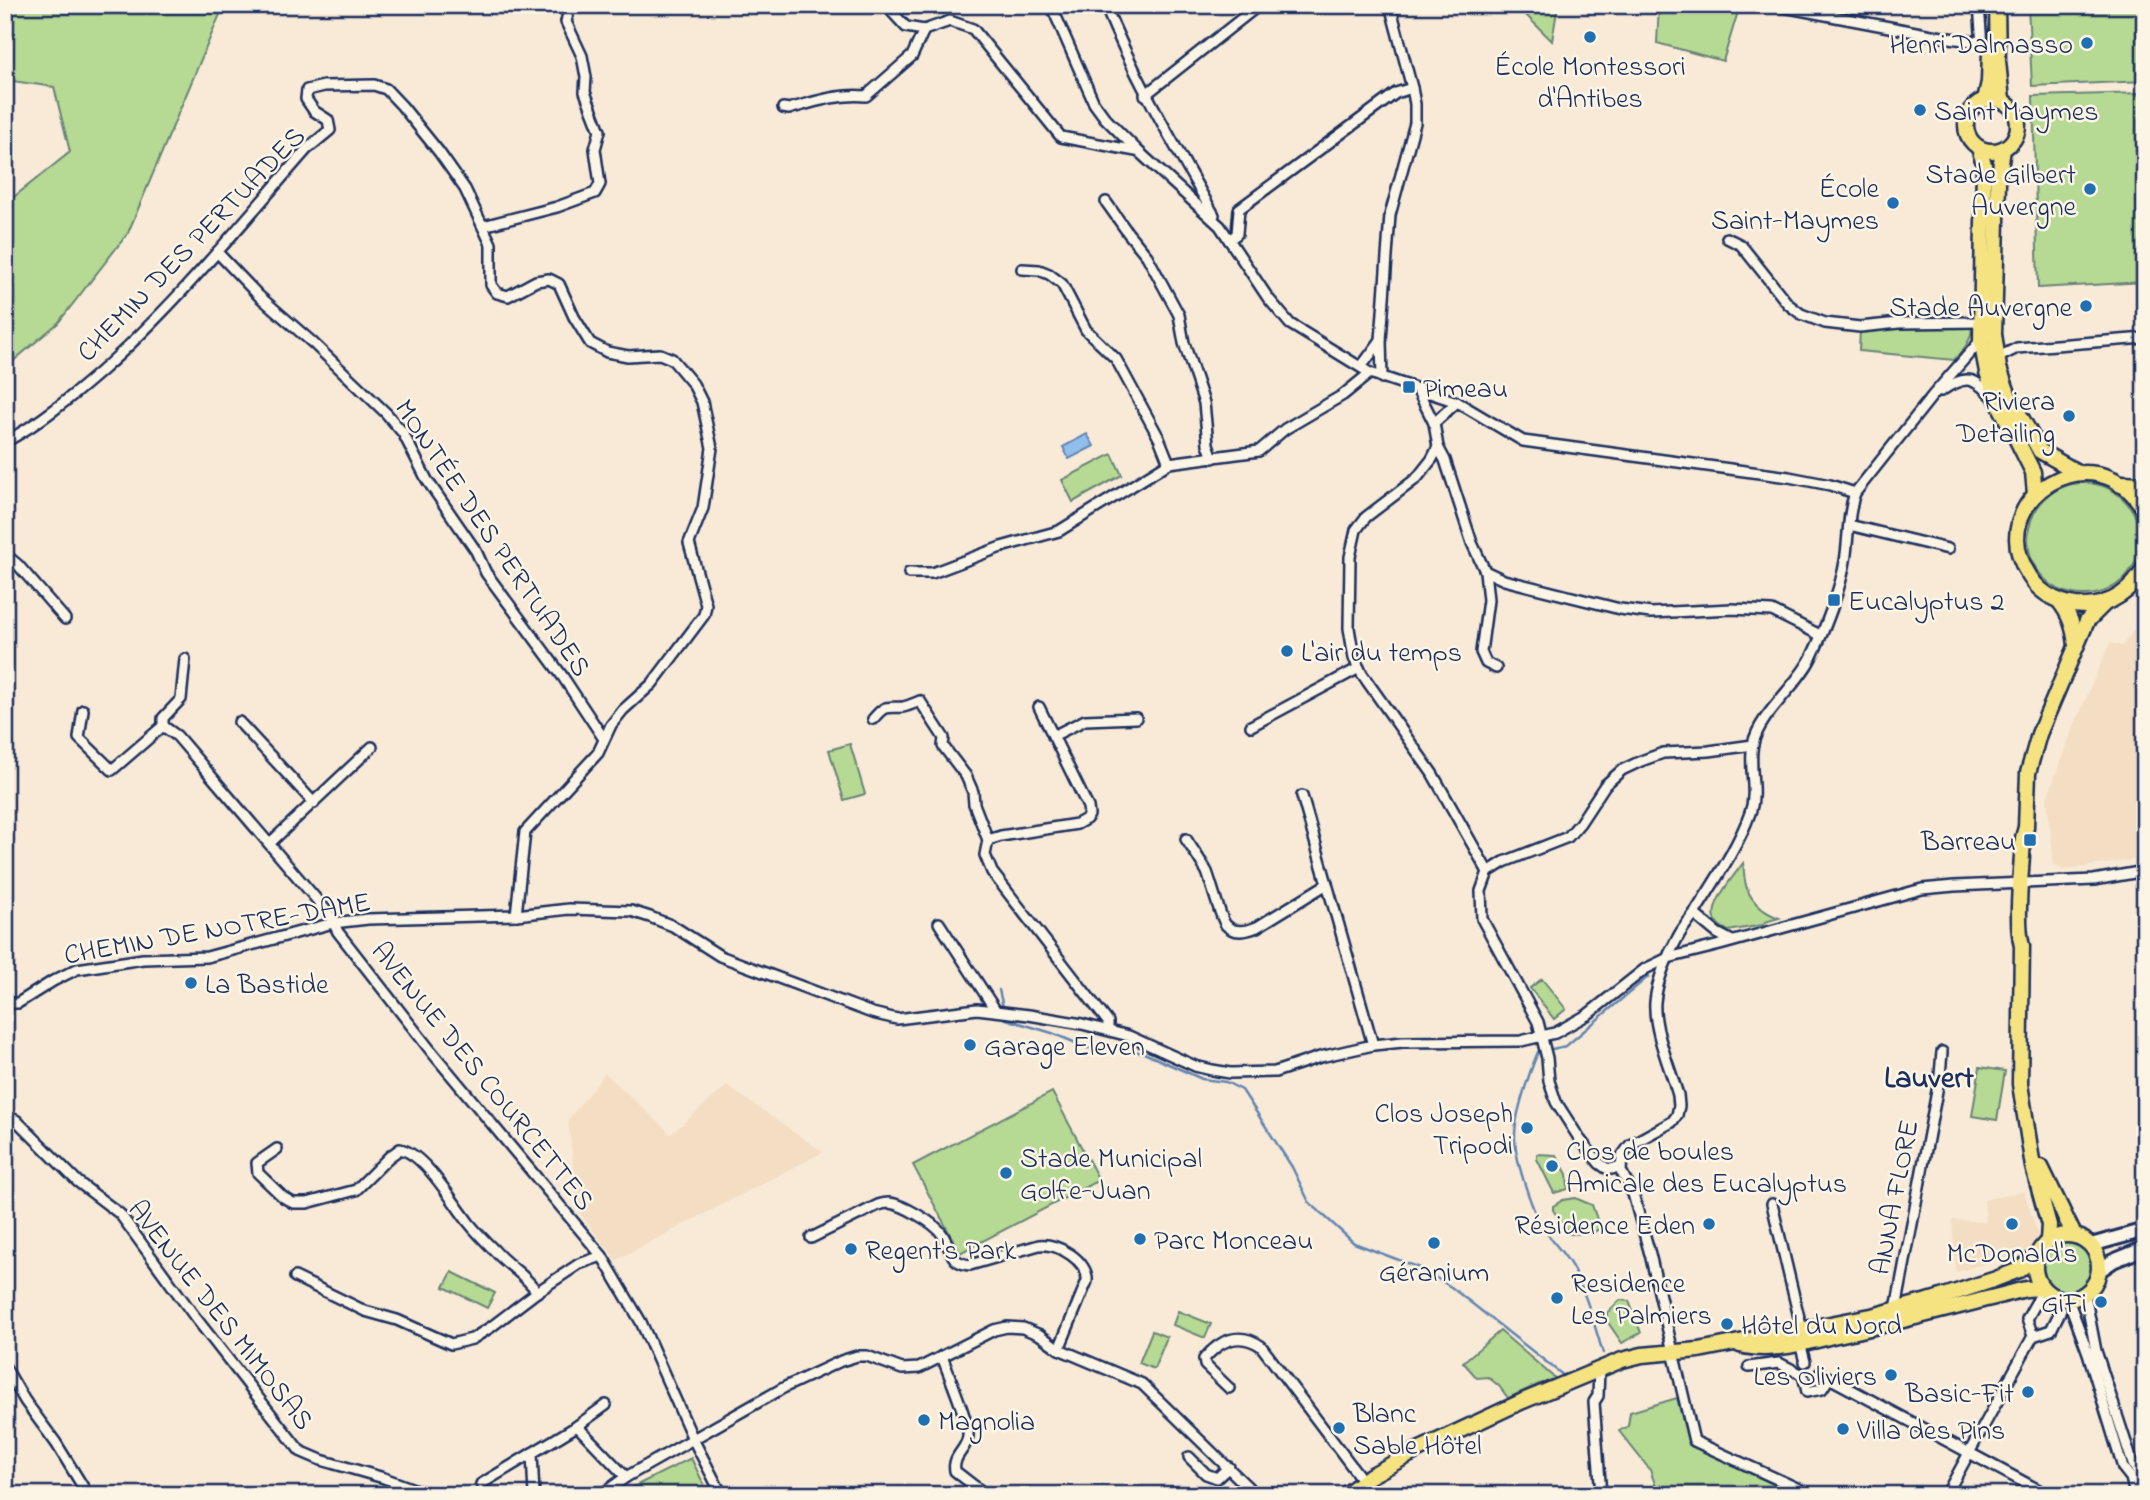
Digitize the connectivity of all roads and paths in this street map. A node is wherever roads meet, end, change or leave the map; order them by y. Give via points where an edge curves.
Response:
1 (570, 5) edge
2 (890, 5) edge
3 (1051, 5) edge
4 (1105, 5) edge
5 (1259, 5) edge
6 (1390, 5) edge
7 (1773, 5) edge
8 (1979, 5) edge
9 (1988, 5) edge
10 (1997, 5) edge
11 (923, 30) junction
12 (1980, 42) junction
13 (1990, 61) junction
14 (1412, 88) junction
15 (1146, 95) junction
16 (1985, 100) junction
17 (2001, 101) junction
18 (783, 108) dead end
19 (1979, 148) junction
20 (2003, 149) junction
21 (1138, 151) junction
22 (1106, 202) dead end
23 (483, 226) junction
24 (1220, 226) junction
25 (1727, 238) dead end
26 (1229, 240) junction
27 (217, 252) junction
28 (1021, 269) dead end
29 (1982, 322) junction
30 (1988, 337) junction
31 (2145, 338) edge
32 (1381, 340) junction
33 (2017, 348) junction
34 (1997, 358) junction
35 (1366, 370) junction
36 (1382, 378) junction
37 (1417, 389) junction
38 (1933, 396) junction
39 (1457, 402) junction
40 (1998, 402) junction
41 (1434, 423) junction
42 (5, 442) edge
43 (1438, 447) junction
44 (1213, 458) junction
45 (1169, 463) junction
46 (2079, 473) junction
47 (2121, 484) junction
48 (2145, 485) edge
49 (1855, 493) junction
50 (2035, 494) junction
51 (2145, 511) edge
52 (1849, 525) junction
53 (1948, 549) dead end
54 (5, 554) edge
55 (2145, 567) edge
56 (1485, 571) junction
57 (909, 573) dead end
58 (1504, 580) junction
59 (1488, 593) junction
60 (2059, 601) junction
61 (2106, 603) junction
62 (65, 618) dead end
63 (1820, 635) junction
64 (2076, 647) junction
65 (186, 659) dead end
66 (1359, 668) junction
67 (1496, 668) dead end
68 (1039, 707) dead end
69 (83, 710) dead end
70 (1136, 718) dead end
71 (873, 719) dead end
72 (239, 722) dead end
73 (163, 726) junction
74 (1251, 726) dead end
75 (1053, 736) junction
76 (604, 739) junction
77 (1753, 745) junction
78 (372, 747) dead end
79 (1302, 796) dead end
80 (314, 803) junction
81 (1186, 839) dead end
82 (988, 840) junction
83 (270, 843) junction
84 (2145, 871) edge
85 (1488, 872) junction
86 (2026, 883) junction
87 (1327, 884) junction
88 (1694, 914) junction
89 (516, 915) junction
90 (333, 923) junction
91 (939, 923) dead end
92 (1732, 941) junction
93 (1668, 958) junction
94 (5, 1003) edge
95 (996, 1012) junction
96 (1108, 1030) junction
97 (1544, 1041) junction
98 (1373, 1045) junction
99 (1942, 1052) dead end
100 (5, 1116) edge
101 (2032, 1146) junction
102 (277, 1149) dead end
103 (1620, 1166) junction
104 (1772, 1204) dead end
105 (2145, 1230) edge
106 (2074, 1235) junction
107 (811, 1238) dead end
108 (2048, 1240) junction
109 (2091, 1245) junction
110 (2145, 1248) edge
111 (2037, 1255) junction
112 (602, 1256) junction
113 (2099, 1270) junction
114 (295, 1277) dead end
115 (537, 1292) junction
116 (2085, 1294) junction
117 (2057, 1299) junction
118 (1896, 1309) junction
119 (2090, 1321) junction
120 (2033, 1336) junction
121 (1801, 1337) junction
122 (1059, 1349) junction
123 (1674, 1352) junction
124 (942, 1356) junction
125 (1805, 1362) dead end
126 (5, 1367) edge
127 (1749, 1367) dead end
128 (1599, 1368) junction
129 (1229, 1388) dead end
130 (606, 1405) dead end
131 (577, 1426) junction
132 (694, 1439) junction
133 (2122, 1445) junction
134 (1969, 1452) junction
135 (533, 1453) junction
136 (1189, 1457) dead end
137 (1229, 1467) junction
138 (626, 1478) junction
139 (2131, 1478) junction
140 (2143, 1478) edge
141 (1363, 1481) junction
142 (481, 1484) dead end
143 (88, 1495) edge
144 (430, 1495) edge
145 (534, 1495) edge
146 (601, 1495) edge
147 (722, 1495) edge
148 (986, 1495) edge
149 (1256, 1495) edge
150 (1345, 1495) edge
151 (1601, 1495) edge
152 (1812, 1495) edge
153 (1946, 1495) edge
154 (2048, 1495) edge
155 (2135, 1495) edge
156 (2143, 1495) edge

1 - 23 street via 566,22 582,56 585,92 600,131 595,149 600,184 595,193 557,207
2 - 11 street via 906,27
3 - 21 street via 1094,103
4 - 15 street
5 - 15 street
6 - 14 street
7 - 12 street
8 - 12 street
9 - 13 main road
10 - 17 main road
11 - 18 street via 912,56 866,96 834,97
11 - 21 street via 950,21 974,29 1061,137
12 - 13 street
13 - 16 main road
14 - 26 street via 1396,93 1239,209 1237,234
14 - 32 street via 1415,123 1390,215
15 - 24 street
16 - 17 main road
16 - 19 main road via 1967,118 1968,135
17 - 20 main road via 2018,120 2015,137
19 - 20 main road
19 - 29 main road via 1984,164
20 - 30 main road
21 - 24 street
22 - 44 street via 1147,256 1179,316 1205,403
23 - 27 street, CHEMIN DES PERTUADES via 439,152 386,89 324,86 307,89 306,99 328,120 330,130 307,149
23 - 76 street, CHEMIN DES PERTUADES via 491,244 491,285 497,293 508,296 549,279 559,284 590,342 607,352 660,354 672,359 693,384 709,428 712,447 702,508 689,543 706,605 704,615
24 - 26 street
25 - 29 street via 1741,245 1788,304 1825,323 1860,327
26 - 35 street via 1290,324
27 - 42 street, CHEMIN DES PERTUADES via 126,349 55,409
27 - 76 street, MONTÉE DES PERTUADES via 403,433 426,480 476,551 486,573
28 - 45 street via 1039,270 1062,284 1086,330 1116,359
29 - 30 main road
30 - 33 street
30 - 34 main road
30 - 38 street
30 - 40 main road via 1987,372
31 - 33 street
32 - 35 street
32 - 36 street
33 - 34 street
34 - 46 main road via 2009,396 2040,452
35 - 36 street
35 - 44 street via 1343,395 1285,429 1259,451
36 - 37 street
37 - 39 street
37 - 41 street
38 - 40 street via 1965,379 1981,384
38 - 49 street
39 - 41 street
39 - 49 street via 1522,440 1789,477
40 - 50 main road via 2034,472
41 - 43 street
43 - 56 street
43 - 66 street via 1416,478 1356,530 1350,557 1349,628
44 - 45 street
45 - 57 street via 1059,531 932,573
46 - 47 main road via 2101,475
46 - 50 main road via 2055,479
47 - 48 highway
47 - 51 main road
49 - 52 street
50 - 60 main road via 2022,514 2018,548 2033,583
52 - 53 street
52 - 63 street via 1845,562
54 - 62 street
55 - 61 main road via 2130,588
56 - 58 street
56 - 59 street
58 - 59 street
58 - 63 street via 1651,613 1772,611
59 - 67 street via 1481,652 1486,663
60 - 61 main road via 2082,606
60 - 64 main road via 2069,614
61 - 64 main road via 2087,621
63 - 77 street via 1806,667 1759,729
64 - 86 main road via 2039,734 2028,773 2023,838
65 - 73 street via 181,699 163,718
66 - 74 street
66 - 85 street via 1432,774
68 - 75 street
69 - 73 street via 79,738 112,771
70 - 75 street via 1085,720
71 - 82 street via 882,709 920,701 944,738 943,746 966,776
72 - 80 street
73 - 83 street, AVENUE DES COURCETTES via 177,736
75 - 82 street via 1089,815 1077,824
76 - 89 street, CHEMIN DES PERTUADES via 598,753 525,832
77 - 85 street via 1663,753 1622,770 1605,785 1568,837
77 - 88 street via 1751,811
78 - 80 street
79 - 87 street
80 - 83 street
81 - 87 street via 1206,869 1224,923 1232,929 1257,927
82 - 96 street via 985,855 992,872 1108,1022
83 - 90 street, AVENUE DES COURCETTES
84 - 86 street, CHEMIN DE NOTRE-DAME via 2094,880
85 - 97 street via 1481,891 1482,919
86 - 92 street, CHEMIN DE NOTRE-DAME via 1922,889
86 - 101 main road via 2020,937 2020,1084
87 - 98 street
88 - 92 street
88 - 93 street
89 - 90 street, CHEMIN DE NOTRE-DAME
89 - 95 street, CHEMIN DE NOTRE-DAME via 569,909 631,911 673,926 720,956 872,1013 897,1019 977,1009
90 - 94 street, CHEMIN DE NOTRE-DAME via 207,957 143,959 77,969 18,1003
90 - 112 street, AVENUE DES COURCETTES via 431,1051
91 - 95 street
92 - 93 street, CHEMIN DE NOTRE-DAME
93 - 97 street, CHEMIN DE NOTRE-DAME via 1645,969 1587,1015
93 - 103 street via 1655,1002 1656,1017 1679,1106 1672,1122 1630,1145
95 - 96 street, CHEMIN DE NOTRE-DAME
96 - 98 street, CHEMIN DE NOTRE-DAME via 1195,1066 1230,1073 1275,1072
97 - 98 street, CHEMIN DE NOTRE-DAME
97 - 103 street via 1556,1102 1599,1163 1612,1170
99 - 118 street, ANNA FLORE
100 - 144 street, AVENUE DES MIMOSAS via 16,1120 78,1182 120,1214 300,1451
101 - 106 main road
101 - 108 main road via 2049,1225
102 - 115 street via 257,1163 258,1173 293,1203 356,1190 389,1157 407,1150 498,1255 530,1280
103 - 123 street via 1633,1194
104 - 121 street
105 - 109 main road
106 - 108 main road
106 - 109 main road
107 - 122 street via 887,1203 932,1224 961,1264 1048,1244 1058,1247 1088,1272
108 - 111 main road
109 - 113 main road
110 - 113 main road
111 - 117 main road via 2035,1272
111 - 118 main road via 2019,1270 1993,1280
112 - 115 street
112 - 132 street, AVENUE DES COURCETTES via 642,1322
113 - 116 main road
114 - 115 street via 365,1311 451,1343 472,1339
116 - 117 main road
116 - 119 street
117 - 119 street
117 - 120 street via 2061,1310 2051,1330
117 - 120 street via 2038,1299 2027,1319
117 - 121 main road via 2026,1289 1891,1323
117 - 133 street via 2088,1353
118 - 121 main road
119 - 133 street
120 - 134 street
121 - 123 main road via 1771,1349 1732,1343
121 - 125 street
122 - 124 street via 1040,1335 1007,1326
122 - 137 street via 1142,1384
123 - 128 main road
123 - 152 street via 1694,1441
124 - 132 street via 919,1368 902,1369 867,1356 850,1357 785,1387
124 - 148 street via 968,1429 955,1471
126 - 143 street
127 - 134 street via 1779,1363 1803,1375 1807,1392 1822,1389 1825,1375
128 - 141 main road via 1437,1441
128 - 151 street via 1594,1402
129 - 141 street via 1204,1359 1214,1347 1230,1340 1252,1340
130 - 131 street
131 - 135 street
131 - 138 street
132 - 138 street
132 - 147 street, AVENUE DES COURCETTES
133 - 139 street via 2123,1468
133 - 140 street
134 - 153 street
134 - 154 street
135 - 142 street
135 - 145 street
136 - 137 street via 1217,1478
137 - 149 street
138 - 146 street
139 - 140 street
139 - 155 street
140 - 156 street
141 - 150 main road

